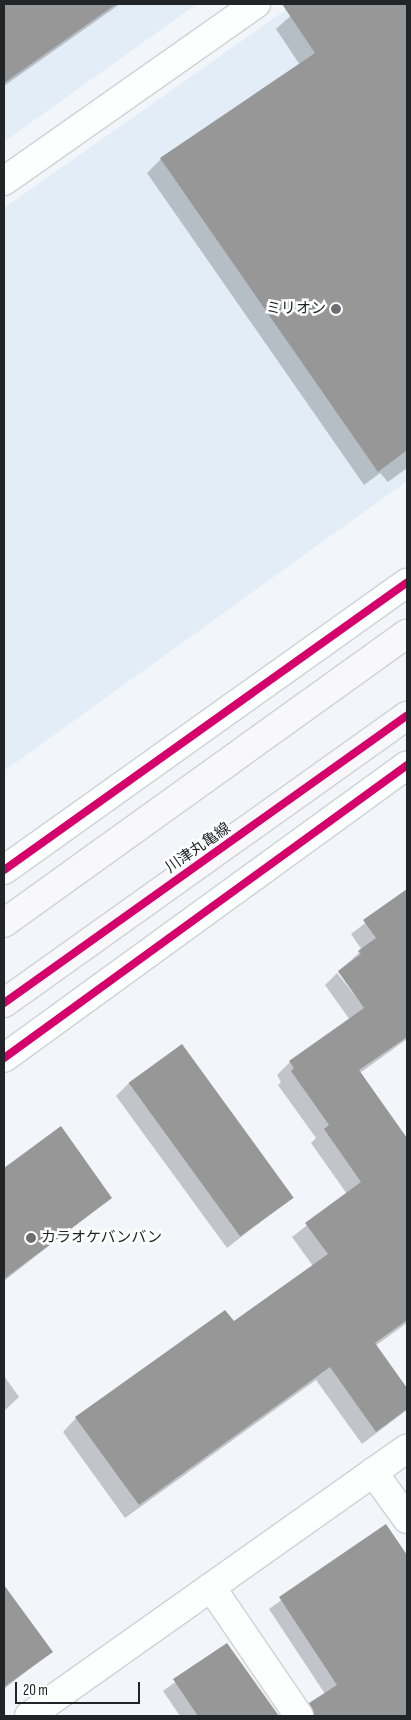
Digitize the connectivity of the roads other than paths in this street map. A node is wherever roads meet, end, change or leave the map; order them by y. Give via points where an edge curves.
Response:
1 (256, 4) edge
2 (4, 181) edge
3 (407, 583) edge
4 (407, 633) edge
5 (407, 716) edge
6 (407, 765) edge
7 (4, 870) edge
8 (4, 923) edge
9 (4, 1004) edge
10 (4, 1058) edge
11 (407, 1448) edge
12 (373, 1472) junction
13 (407, 1519) edge
14 (211, 1587) junction
15 (29, 1716) edge
16 (299, 1716) edge

1 - 2 street
3 - 7 street
4 - 8 main road
5 - 9 main road, 川津丸亀線
6 - 10 street
11 - 12 street
12 - 13 street
12 - 14 street
14 - 15 street
14 - 16 street

